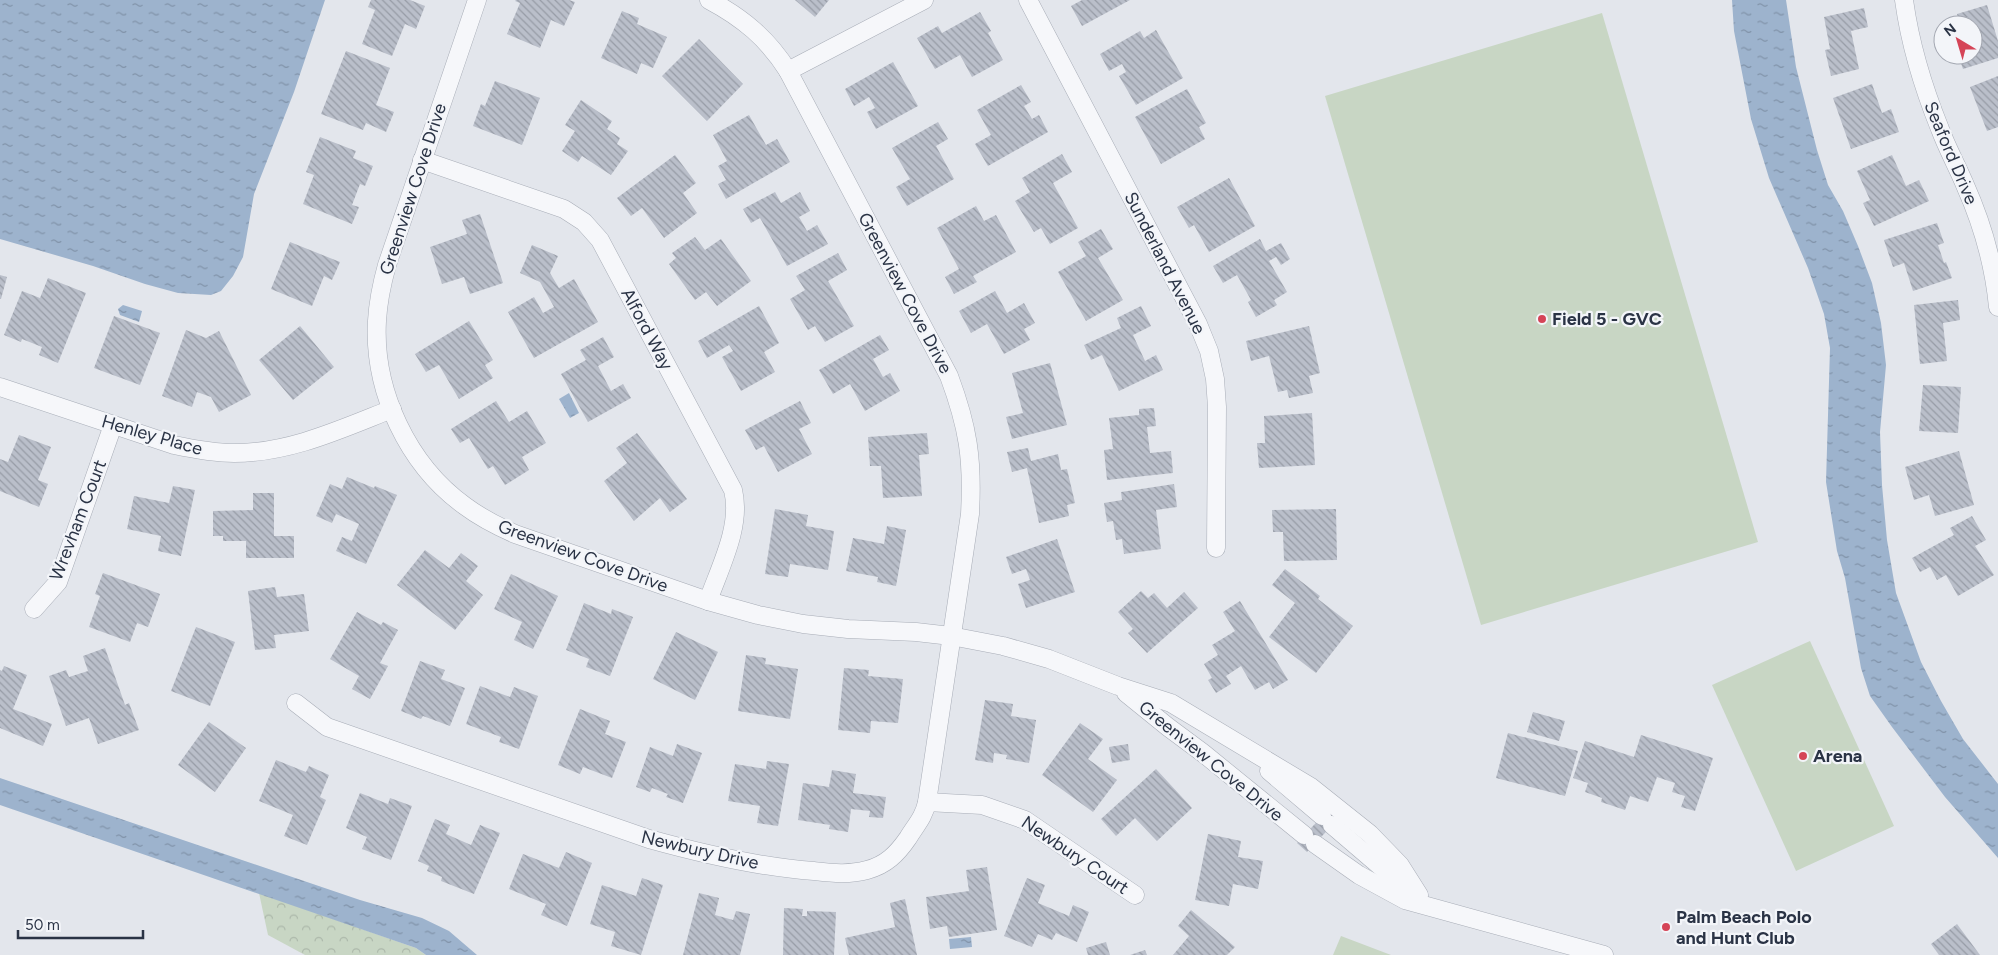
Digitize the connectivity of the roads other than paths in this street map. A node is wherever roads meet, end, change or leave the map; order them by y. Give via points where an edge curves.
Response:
1 (477, 0) edge
2 (710, 0) edge
3 (924, 0) edge
4 (1028, 0) edge
5 (1904, 0) edge
6 (788, 71) junction
7 (422, 160) junction
8 (1998, 307) edge
9 (0, 387) edge
10 (392, 409) junction
11 (114, 425) junction
12 (1216, 548) dead end
13 (708, 601) junction
14 (34, 609) dead end
15 (951, 636) junction
16 (1118, 686) junction
17 (296, 703) dead end
18 (1228, 737) junction
19 (927, 802) junction
20 (1135, 895) dead end
21 (1419, 895) junction
22 (1444, 910) junction
23 (1604, 955) edge

1 - 7 street, Greenview Cove Drive
2 - 6 street, Greenview Cove Drive via 752,27 770,45
3 - 6 street
4 - 12 street, Sunderland Avenue via 1198,324 1208,351 1217,407
5 - 8 street, Seaford Drive via 1923,84 1977,216
6 - 15 street, Greenview Cove Drive via 949,376 961,409 969,443 972,478 970,514
7 - 10 street, Greenview Cove Drive via 386,265 380,293 378,352
7 - 13 street, Alford Way via 564,209 584,222 600,240 736,503 736,516
9 - 11 street, Henley Place
10 - 11 street, Henley Place via 293,446 233,453 174,445
10 - 13 street, Greenview Cove Drive via 422,464 441,486 488,522 514,534
11 - 14 street, Wrevham Court via 58,582
13 - 15 street, Greenview Cove Drive via 803,624
15 - 16 street, Greenview Cove Drive via 1049,659
15 - 19 street, Newbury Drive
16 - 18 street, Greenview Cove Drive via 1171,703
16 - 22 street, Greenview Cove Drive via 1359,876 1405,900
17 - 19 street, Newbury Drive via 327,727 649,839 702,854 756,864 842,873 868,870 893,858 901,849 924,814
18 - 21 street, Greenview Cove Drive via 1401,884
18 - 21 street, Greenview Cove Drive via 1311,787 1370,834 1400,865
19 - 20 street, Newbury Court via 982,805 1026,820
21 - 22 street, Greenview Cove Drive
22 - 23 street, Greenview Cove Drive

